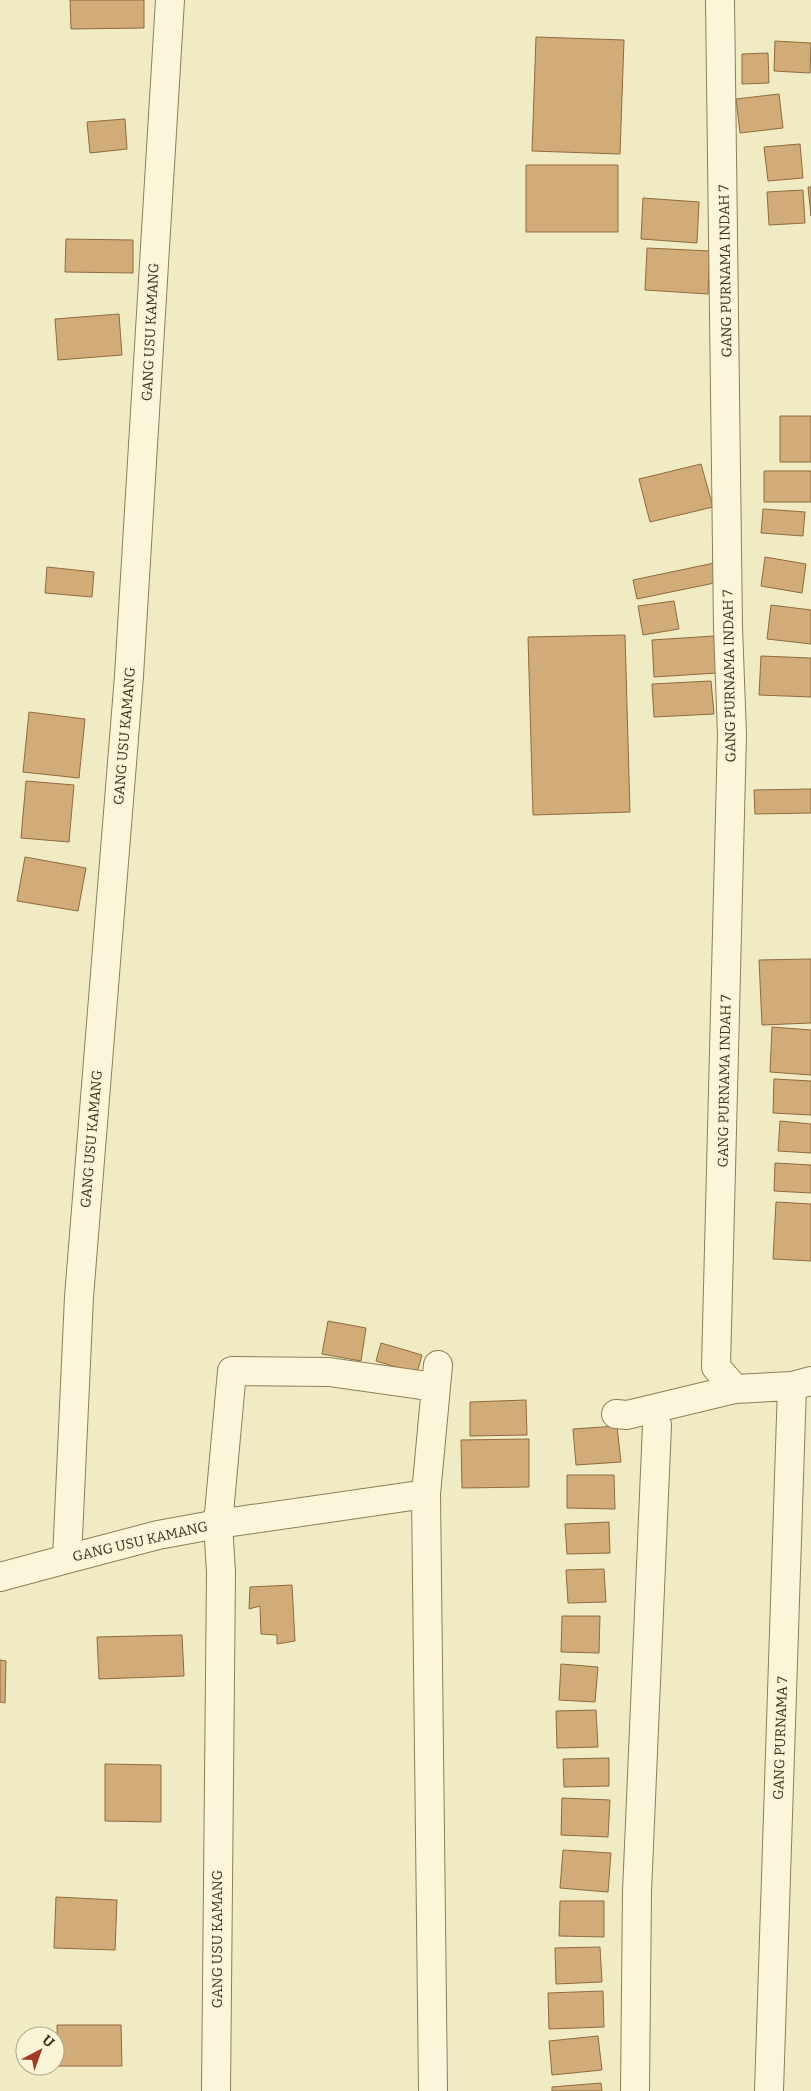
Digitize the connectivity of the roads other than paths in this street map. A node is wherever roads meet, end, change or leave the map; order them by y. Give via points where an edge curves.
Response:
1 (170, 0) edge
2 (720, 0) edge
3 (802, 1383) edge
4 (735, 1389) junction
5 (616, 1414) dead end
6 (657, 1425) dead end
7 (426, 1494) junction
8 (218, 1524) junction
9 (67, 1559) junction
10 (0, 1578) edge
11 (216, 2091) edge
12 (433, 2091) edge
13 (635, 2091) edge
14 (769, 2091) edge

1 - 9 street, GANG USU KAMANG via 129,676 78,1296
2 - 4 street, GANG PURNAMA INDAH 7 via 732,735 716,1367
3 - 4 street
3 - 14 street, GANG PURNAMA 7
4 - 5 street via 627,1415
6 - 13 street via 637,1892
7 - 8 street
7 - 8 street via 436,1376 232,1371
7 - 12 street
8 - 9 street, GANG USU KAMANG via 158,1535
8 - 11 street, GANG USU KAMANG via 222,1572
9 - 10 street

